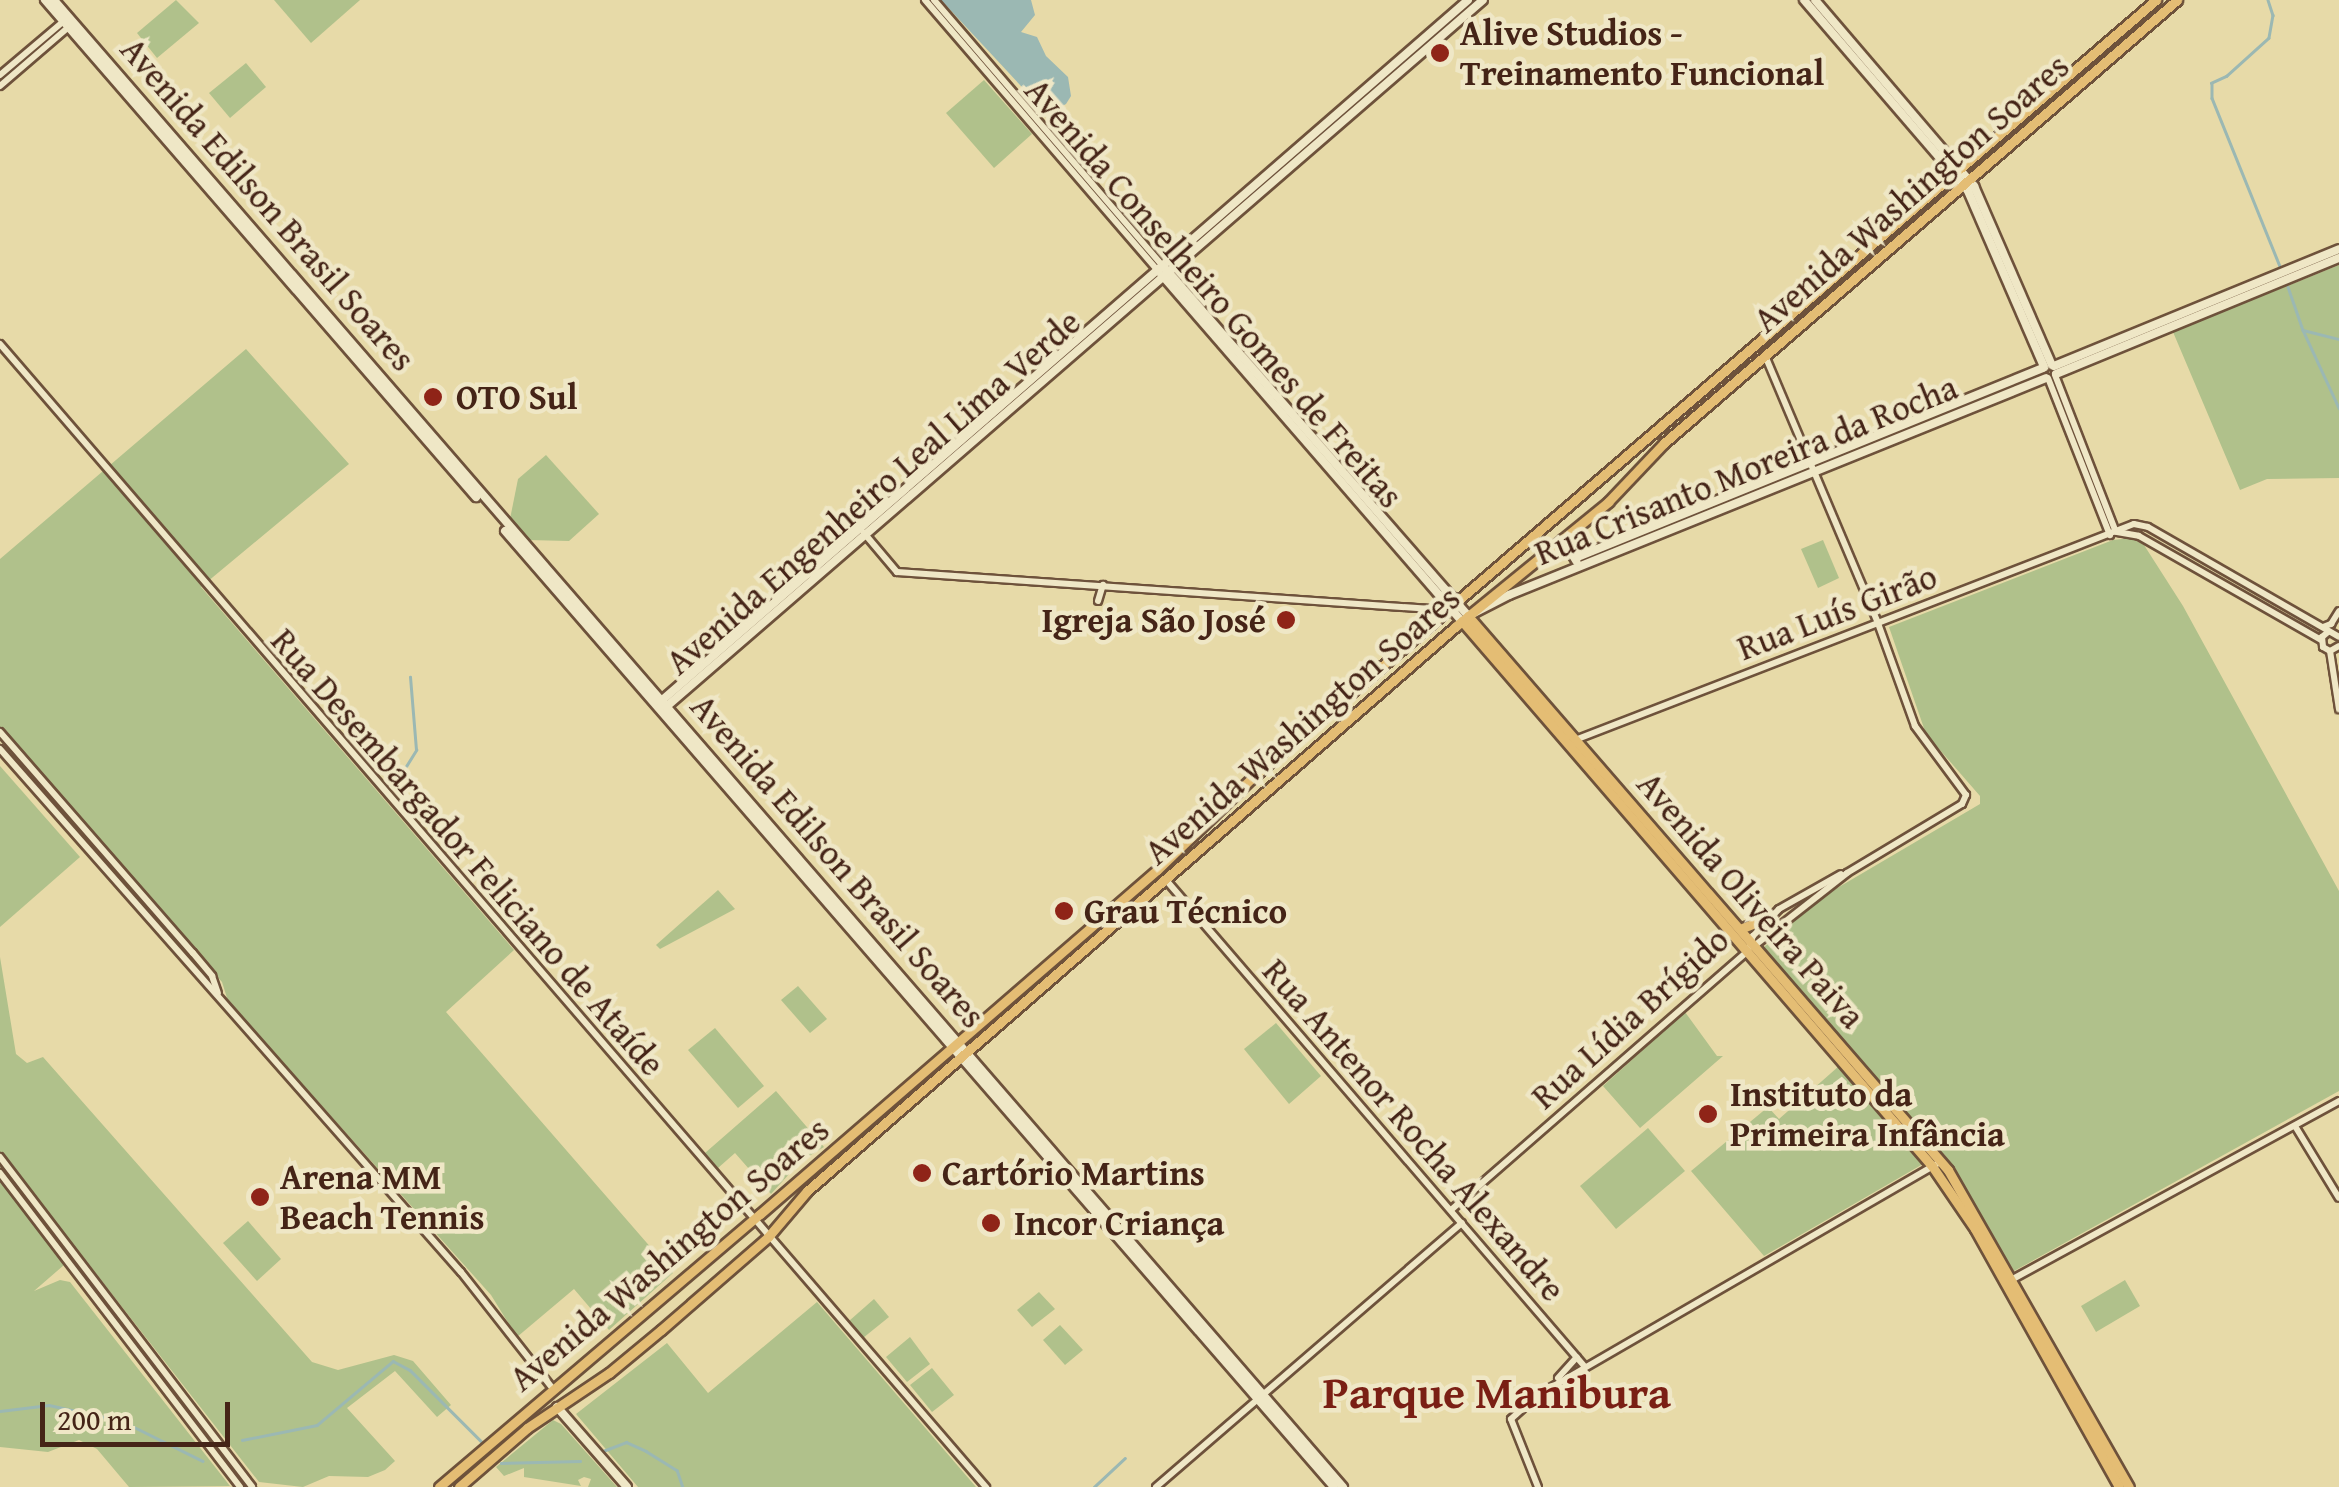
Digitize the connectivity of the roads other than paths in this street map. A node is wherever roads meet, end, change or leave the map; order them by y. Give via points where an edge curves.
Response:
1 (45, 0) edge
2 (54, 0) edge
3 (925, 0) edge
4 (934, 0) edge
5 (1468, 0) edge
6 (1483, 0) edge
7 (1804, 0) edge
8 (1815, 0) edge
9 (2156, 0) edge
10 (2177, 0) edge
11 (68, 22) junction
12 (0, 76) edge
13 (0, 86) edge
14 (1957, 172) junction
15 (1966, 182) junction
16 (2339, 249) edge
17 (2339, 258) edge
18 (1163, 272) junction
19 (0, 344) edge
20 (1764, 355) junction
21 (2050, 372) junction
22 (1812, 469) junction
23 (1596, 484) junction
24 (1618, 492) junction
25 (864, 532) junction
26 (2113, 534) junction
27 (1563, 539) junction
28 (1575, 558) junction
29 (1580, 568) junction
30 (1103, 585) junction
31 (2251, 588) junction
32 (2246, 596) junction
33 (1098, 601) dead end
34 (1455, 606) junction
35 (2339, 611) edge
36 (1465, 619) junction
37 (1878, 624) junction
38 (2324, 629) junction
39 (2339, 636) edge
40 (2321, 640) junction
41 (2339, 646) edge
42 (2330, 651) junction
43 (662, 704) junction
44 (2339, 708) edge
45 (0, 732) edge
46 (1575, 740) junction
47 (0, 749) edge
48 (1847, 872) junction
49 (1166, 880) junction
50 (1779, 909) junction
51 (1770, 917) junction
52 (1785, 920) junction
53 (1740, 929) junction
54 (1751, 946) junction
55 (218, 994) junction
56 (955, 1045) junction
57 (964, 1056) junction
58 (2339, 1101) edge
59 (2296, 1126) junction
60 (0, 1156) edge
61 (1937, 1163) junction
62 (0, 1173) edge
63 (2339, 1198) edge
64 (1451, 1210) junction
65 (753, 1220) junction
66 (1462, 1223) junction
67 (768, 1237) junction
68 (2008, 1281) junction
69 (1577, 1356) junction
70 (1585, 1367) junction
71 (1554, 1383) junction
72 (553, 1389) junction
73 (1260, 1398) junction
74 (557, 1407) junction
75 (240, 1487) edge
76 (252, 1487) edge
77 (439, 1487) edge
78 (459, 1487) edge
79 (627, 1487) edge
80 (986, 1487) edge
81 (1156, 1487) edge
82 (1334, 1487) edge
83 (1343, 1487) edge
84 (1538, 1487) edge
85 (2120, 1487) edge
86 (2130, 1487) edge

1 - 11 main road, Avenida Edilson Brasil Soares
2 - 11 main road, Avenida Edilson Brasil Soares
3 - 18 street, Avenida Conselheiro Gomes de Freitas
4 - 18 street, Avenida Conselheiro Gomes de Freitas
5 - 18 main road, Avenida Engenheiro Leal Lima Verde
6 - 18 main road, Avenida Engenheiro Leal Lima Verde
7 - 14 main road
8 - 14 main road
9 - 14 main road, Avenida Washington Soares
10 - 15 main road, Avenida Washington Soares
11 - 12 street
11 - 13 street
11 - 43 main road, Avenida Edilson Brasil Soares
14 - 15 main road
14 - 23 main road, Avenida Washington Soares
15 - 20 main road, Avenida Washington Soares
15 - 21 main road
16 - 21 main road, Rua Crisanto Moreira da Rocha
17 - 21 main road, Rua Crisanto Moreira da Rocha
18 - 25 main road, Avenida Engenheiro Leal Lima Verde
18 - 34 main road, Avenida Conselheiro Gomes de Freitas
19 - 65 street, Rua Desembargador Feliciano de Ataíde
20 - 22 street
20 - 24 main road, Avenida Washington Soares
21 - 22 main road, Rua Crisanto Moreira da Rocha
21 - 26 street
22 - 28 main road, Rua Crisanto Moreira da Rocha
22 - 29 main road, Rua Crisanto Moreira da Rocha
22 - 37 street
23 - 24 main road via 1596,498
23 - 34 main road, Avenida Washington Soares
24 - 27 main road, Avenida Washington Soares
25 - 30 street via 897,572
25 - 43 main road, Avenida Engenheiro Leal Lima Verde
26 - 31 street via 2134,524 2148,527
26 - 32 street via 2136,534
26 - 37 street, Rua Luís Girão
27 - 28 main road
27 - 36 main road, Avenida Washington Soares
28 - 29 main road
29 - 36 main road, Rua Crisanto Moreira da Rocha
30 - 33 street
30 - 34 street
31 - 32 street
31 - 38 street
32 - 40 street
34 - 36 main road, Avenida Conselheiro Gomes de Freitas
34 - 56 main road, Avenida Washington Soares
35 - 38 street
36 - 46 main road, Avenida Oliveira Paiva
36 - 49 main road, Avenida Washington Soares
36 - 54 main road, Avenida Oliveira Paiva
37 - 46 street, Rua Luís Girão
37 - 48 street, Rua Lídia Brígido via 1915,726 1964,790 1962,804
38 - 39 street
38 - 40 street
40 - 42 street
41 - 42 street
42 - 44 street
43 - 56 main road, Avenida Edilson Brasil Soares
45 - 55 street via 203,965
46 - 53 main road, Avenida Oliveira Paiva
47 - 55 street
48 - 50 street, Rua Lídia Brígido
48 - 52 street, Rua Lídia Brígido
49 - 57 main road, Avenida Washington Soares
49 - 64 street, Rua Antenor Rocha Alexandre
50 - 51 street, Rua Lídia Brígido
50 - 52 street
51 - 53 main road
51 - 54 street, Rua Lídia Brígido
52 - 54 street, Rua Lídia Brígido
53 - 54 main road, Avenida Oliveira Paiva
54 - 61 main road, Avenida Oliveira Paiva
54 - 64 street, Rua Lídia Brígido
55 - 72 street via 461,1272
56 - 57 main road, Avenida Edilson Brasil Soares
56 - 65 main road, Avenida Washington Soares
57 - 67 main road, Avenida Washington Soares via 807,1191
57 - 73 main road, Avenida Edilson Brasil Soares
58 - 59 street
59 - 63 street
59 - 68 street
60 - 76 street
61 - 68 main road, Avenida Oliveira Paiva
61 - 70 street
62 - 75 street
64 - 66 street, Rua Antenor Rocha Alexandre
65 - 67 street, Rua Desembargador Feliciano de Ataíde
65 - 72 main road, Avenida Washington Soares
66 - 69 street, Rua Antenor Rocha Alexandre
66 - 73 street
67 - 74 main road, Avenida Washington Soares via 624,1361
67 - 80 street, Rua Desembargador Feliciano de Ataíde
68 - 85 main road, Avenida Oliveira Paiva
68 - 86 main road, Avenida Oliveira Paiva
69 - 70 street, Rua Antenor Rocha Alexandre
69 - 71 street
70 - 71 street
71 - 84 street via 1511,1419
72 - 77 main road, Avenida Washington Soares
73 - 81 street
73 - 82 main road, Avenida Edilson Brasil Soares
73 - 83 main road, Avenida Edilson Brasil Soares
74 - 78 main road, Avenida Washington Soares
74 - 79 main road

